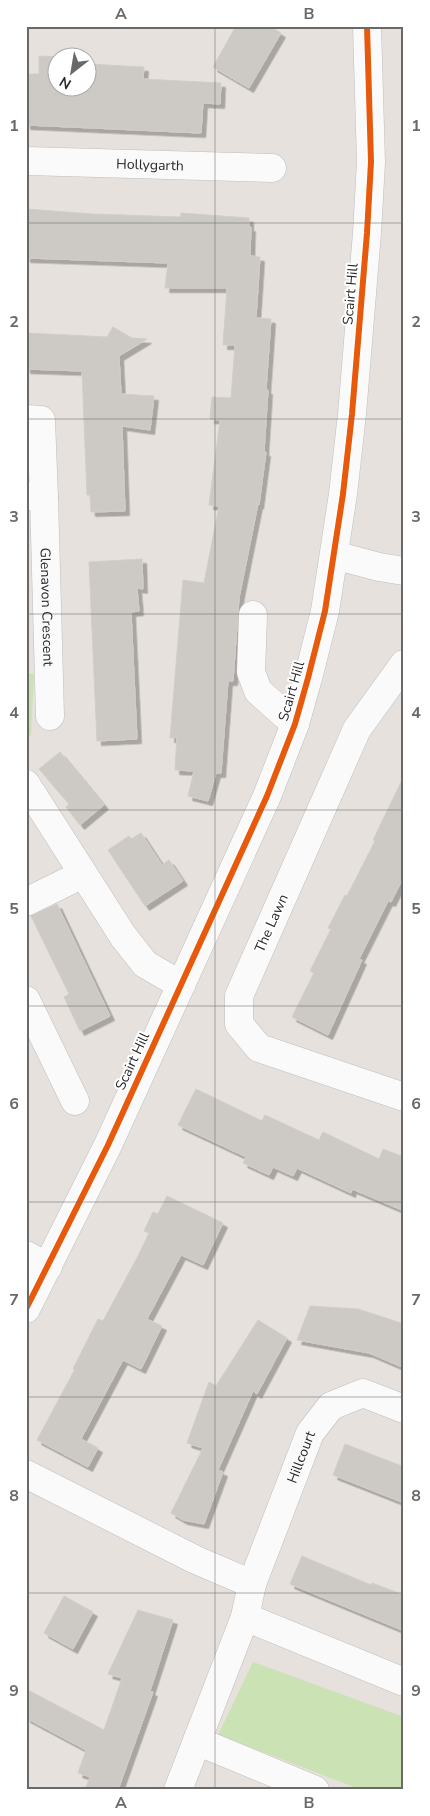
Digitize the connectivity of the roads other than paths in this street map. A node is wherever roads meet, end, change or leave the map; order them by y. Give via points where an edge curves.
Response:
1 (367, 26) edge
2 (26, 161) edge
3 (272, 168) dead end
4 (26, 420) edge
5 (35, 496) edge
6 (334, 555) junction
7 (404, 571) edge
8 (253, 615) dead end
9 (404, 664) edge
10 (50, 716) dead end
11 (295, 724) junction
12 (26, 784) edge
13 (83, 874) junction
14 (26, 902) edge
15 (181, 985) junction
16 (26, 1000) edge
17 (404, 1097) edge
18 (76, 1101) dead end
19 (37, 1261) edge
20 (26, 1309) edge
21 (404, 1409) edge
22 (26, 1474) edge
23 (252, 1584) junction
24 (245, 1617) junction
25 (404, 1682) edge
26 (197, 1741) junction
27 (178, 1790) edge
28 (315, 1790) edge

1 - 6 street, Scairt Hill via 371,162 367,233 352,414
2 - 3 street, Hollygarth
4 - 5 street, Glenavon Crescent via 41,420
5 - 10 street, Glenavon Crescent
6 - 7 street
6 - 11 street, Scairt Hill via 325,611
8 - 11 street via 251,672 258,691
9 - 17 street, The Lawn via 357,729 239,996 238,1024 259,1048
11 - 15 street, Scairt Hill via 267,796
12 - 13 street
13 - 14 street
13 - 15 street via 145,964
15 - 19 street, Scairt Hill via 108,1145
16 - 18 street
19 - 20 street, Scairt Hill
21 - 23 street, Hillcourt via 363,1394 331,1406 310,1433
22 - 23 street via 196,1560
23 - 24 street, Hillcourt
24 - 25 street
24 - 26 street, Hillcourt
26 - 27 street, Hillcourt
26 - 28 street

